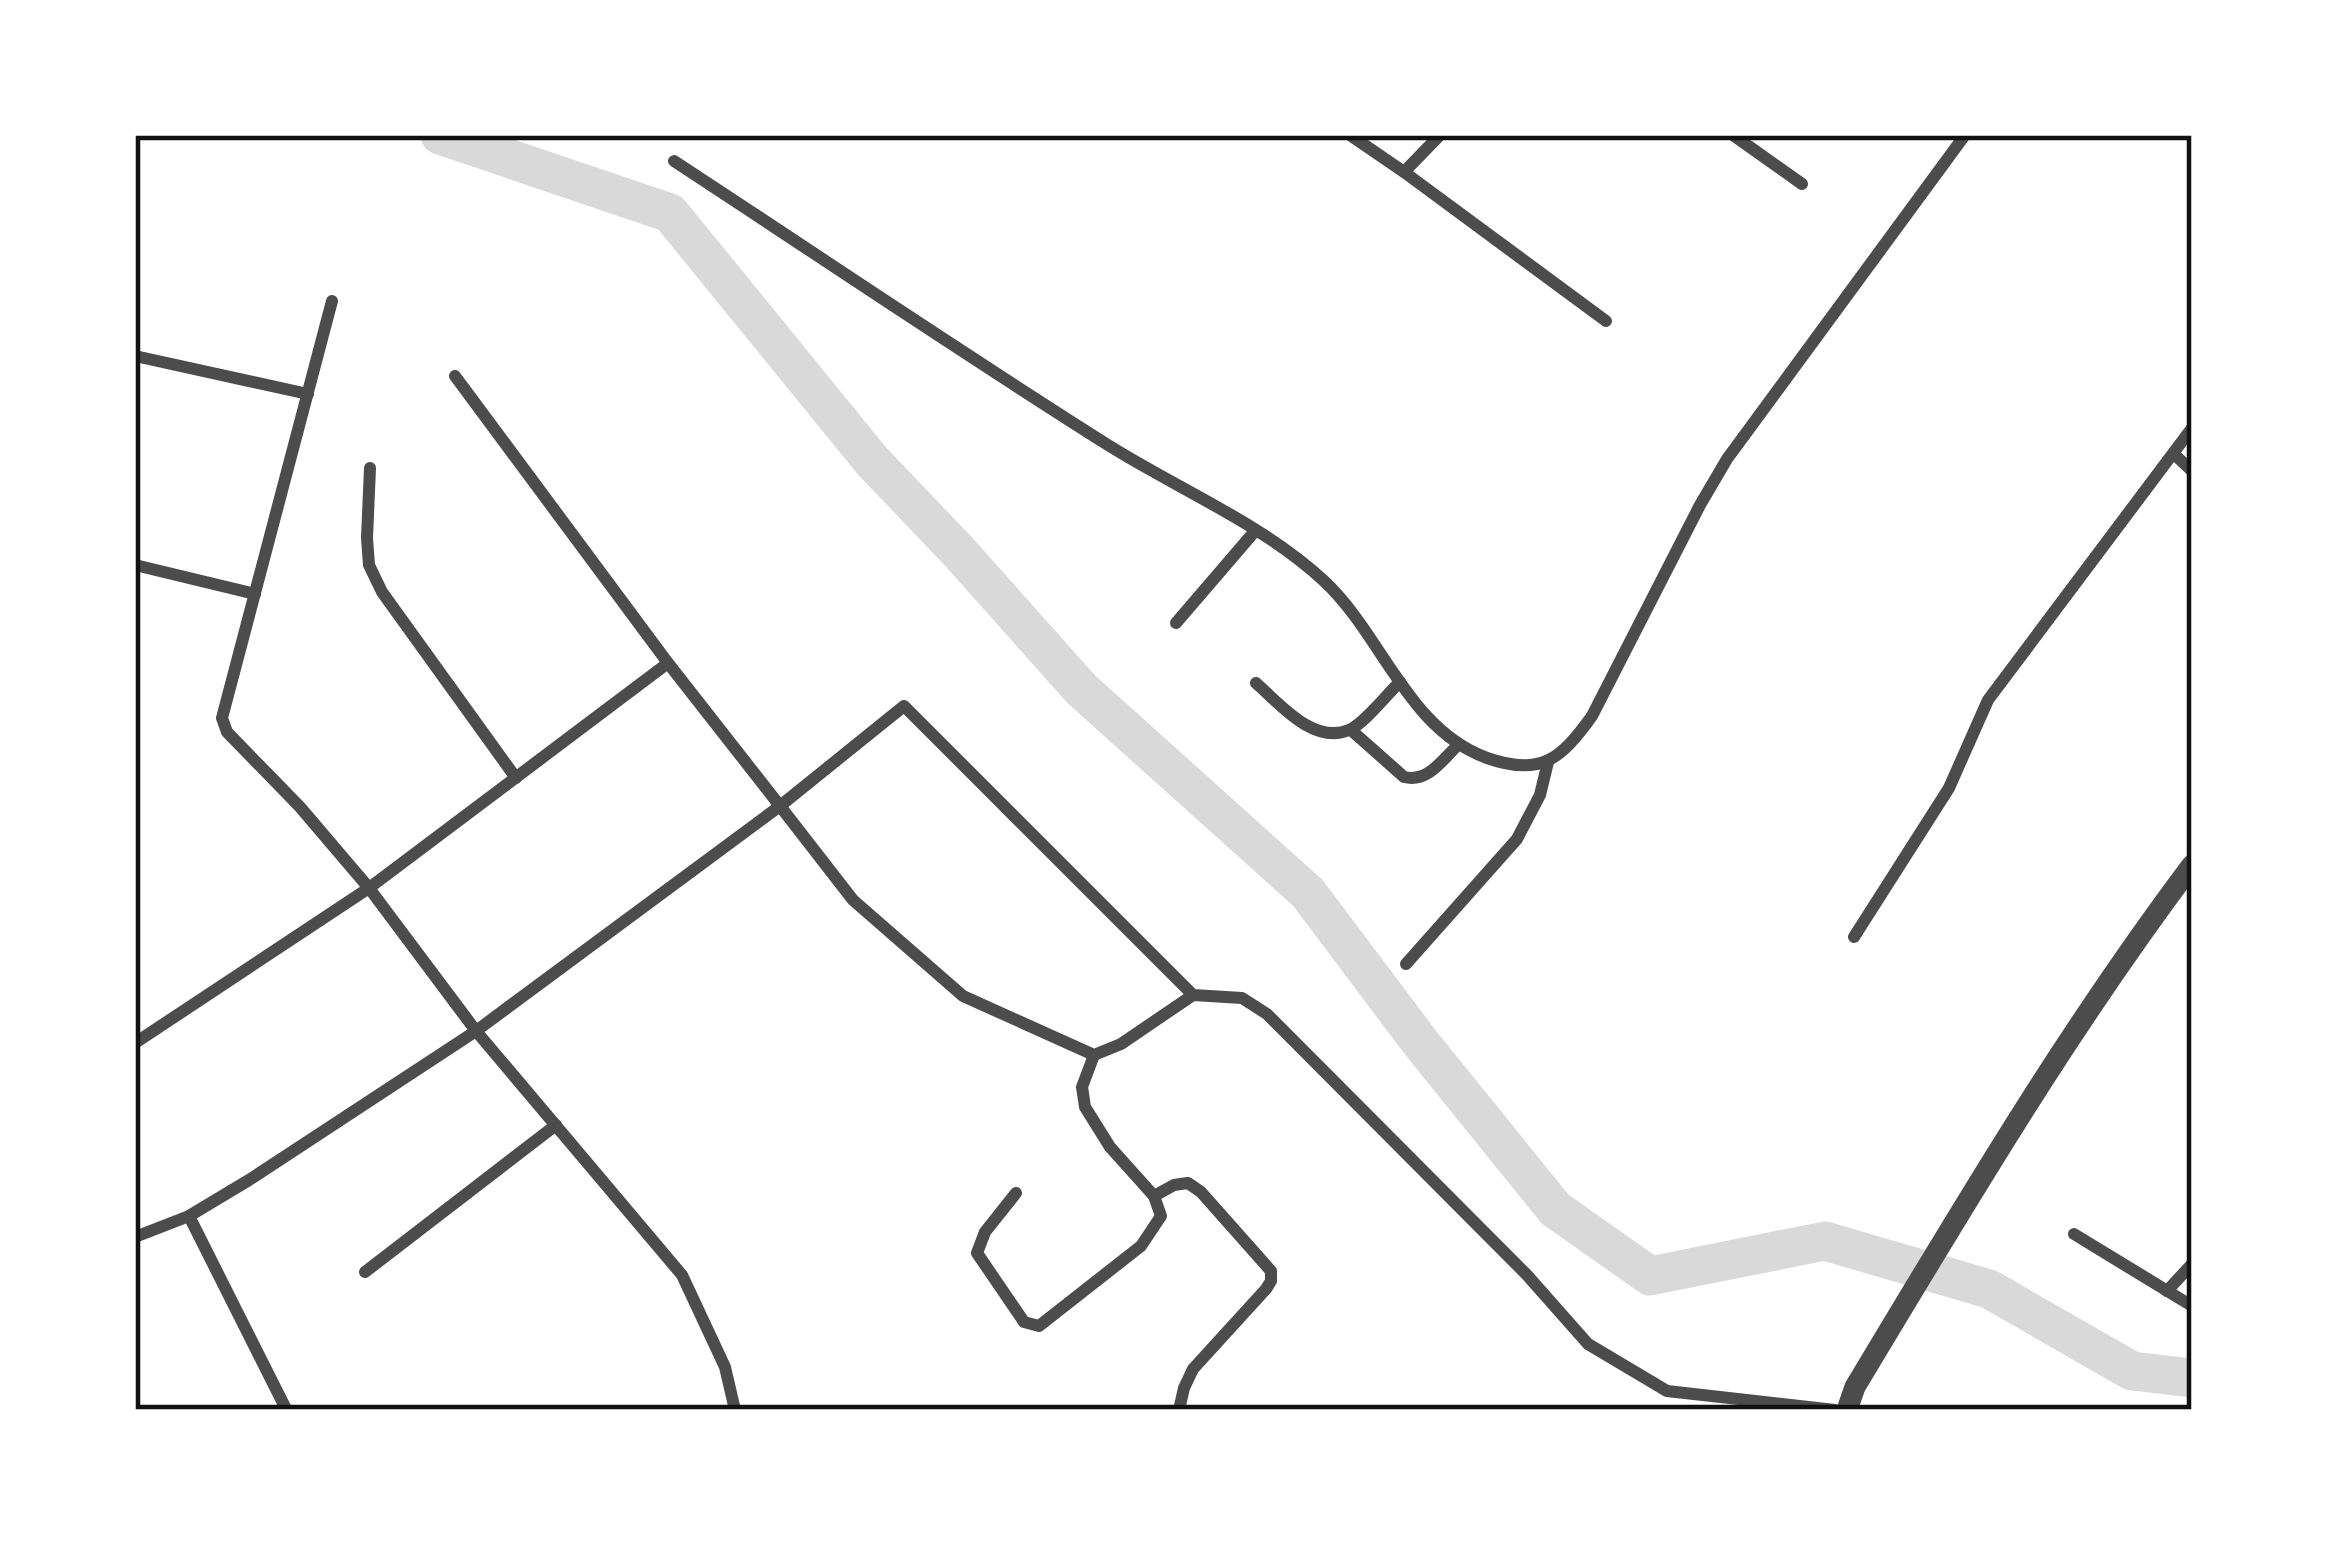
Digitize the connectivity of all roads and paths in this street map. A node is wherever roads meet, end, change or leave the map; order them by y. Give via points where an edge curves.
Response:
1 (1350, 135) edge
2 (1440, 135) edge
3 (1733, 135) edge
4 (1965, 135) edge
5 (674, 161) dead end
6 (1404, 172) junction
7 (1802, 184) dead end
8 (332, 301) dead end
9 (1606, 321) dead end
10 (135, 356) edge
11 (455, 376) dead end
12 (308, 394) junction
13 (2192, 428) edge
14 (2174, 454) junction
15 (370, 468) dead end
16 (2192, 471) edge
17 (1255, 531) junction
18 (135, 565) edge
19 (255, 594) junction
20 (1176, 623) dead end
21 (668, 663) junction
22 (1400, 682) junction
23 (1256, 683) dead end
24 (1351, 730) junction
25 (1459, 744) junction
26 (1548, 762) junction
27 (516, 778) junction
28 (780, 806) junction
29 (2192, 865) edge
30 (369, 888) junction
31 (1854, 937) dead end
32 (1406, 964) dead end
33 (1193, 994) junction
34 (476, 1031) junction
35 (135, 1043) edge
36 (1094, 1055) junction
37 (556, 1125) junction
38 (1016, 1192) dead end
39 (1154, 1196) junction
40 (189, 1216) junction
41 (2074, 1234) dead end
42 (135, 1237) edge
43 (2192, 1264) edge
44 (364, 1272) dead end
45 (2167, 1291) junction
46 (2192, 1306) edge
47 (285, 1408) edge
48 (735, 1410) edge
49 (1179, 1410) edge
50 (1835, 1410) edge
51 (1847, 1410) edge

1 - 6 street
2 - 6 street
3 - 7 street
4 - 26 street via 1727,459 1592,716
5 - 17 street via 1110,446
6 - 9 street
8 - 12 street
10 - 12 street
11 - 21 street
12 - 19 street
13 - 14 street
14 - 16 street
14 - 31 street via 1988,700 1948,788
15 - 27 street via 369,565
17 - 20 street
17 - 22 street via 1349,607
18 - 19 street
19 - 30 street via 222,718 227,732
21 - 27 street
21 - 28 street
22 - 24 street
22 - 25 street
23 - 24 street via 1309,727
24 - 25 street via 1414,779
25 - 26 street via 1527,768
26 - 32 street via 1517,839
27 - 30 street
28 - 33 street via 904,706
28 - 34 street
28 - 36 street via 853,900 963,996
29 - 51 street via 2077,1027
30 - 34 street
30 - 35 street
33 - 36 street
33 - 50 street via 1241,998 1267,1014 1588,1344 1667,1391
34 - 37 street
34 - 40 street
36 - 39 street via 1082,1087 1085,1107
37 - 44 street
37 - 48 street via 682,1275 725,1367
38 - 39 street via 977,1253 1024,1322 1040,1326 1141,1246 1161,1216
39 - 49 street via 1188,1183 1271,1271 1266,1289 1193,1369
40 - 42 street
40 - 47 street
41 - 45 street
43 - 45 street
45 - 46 street

